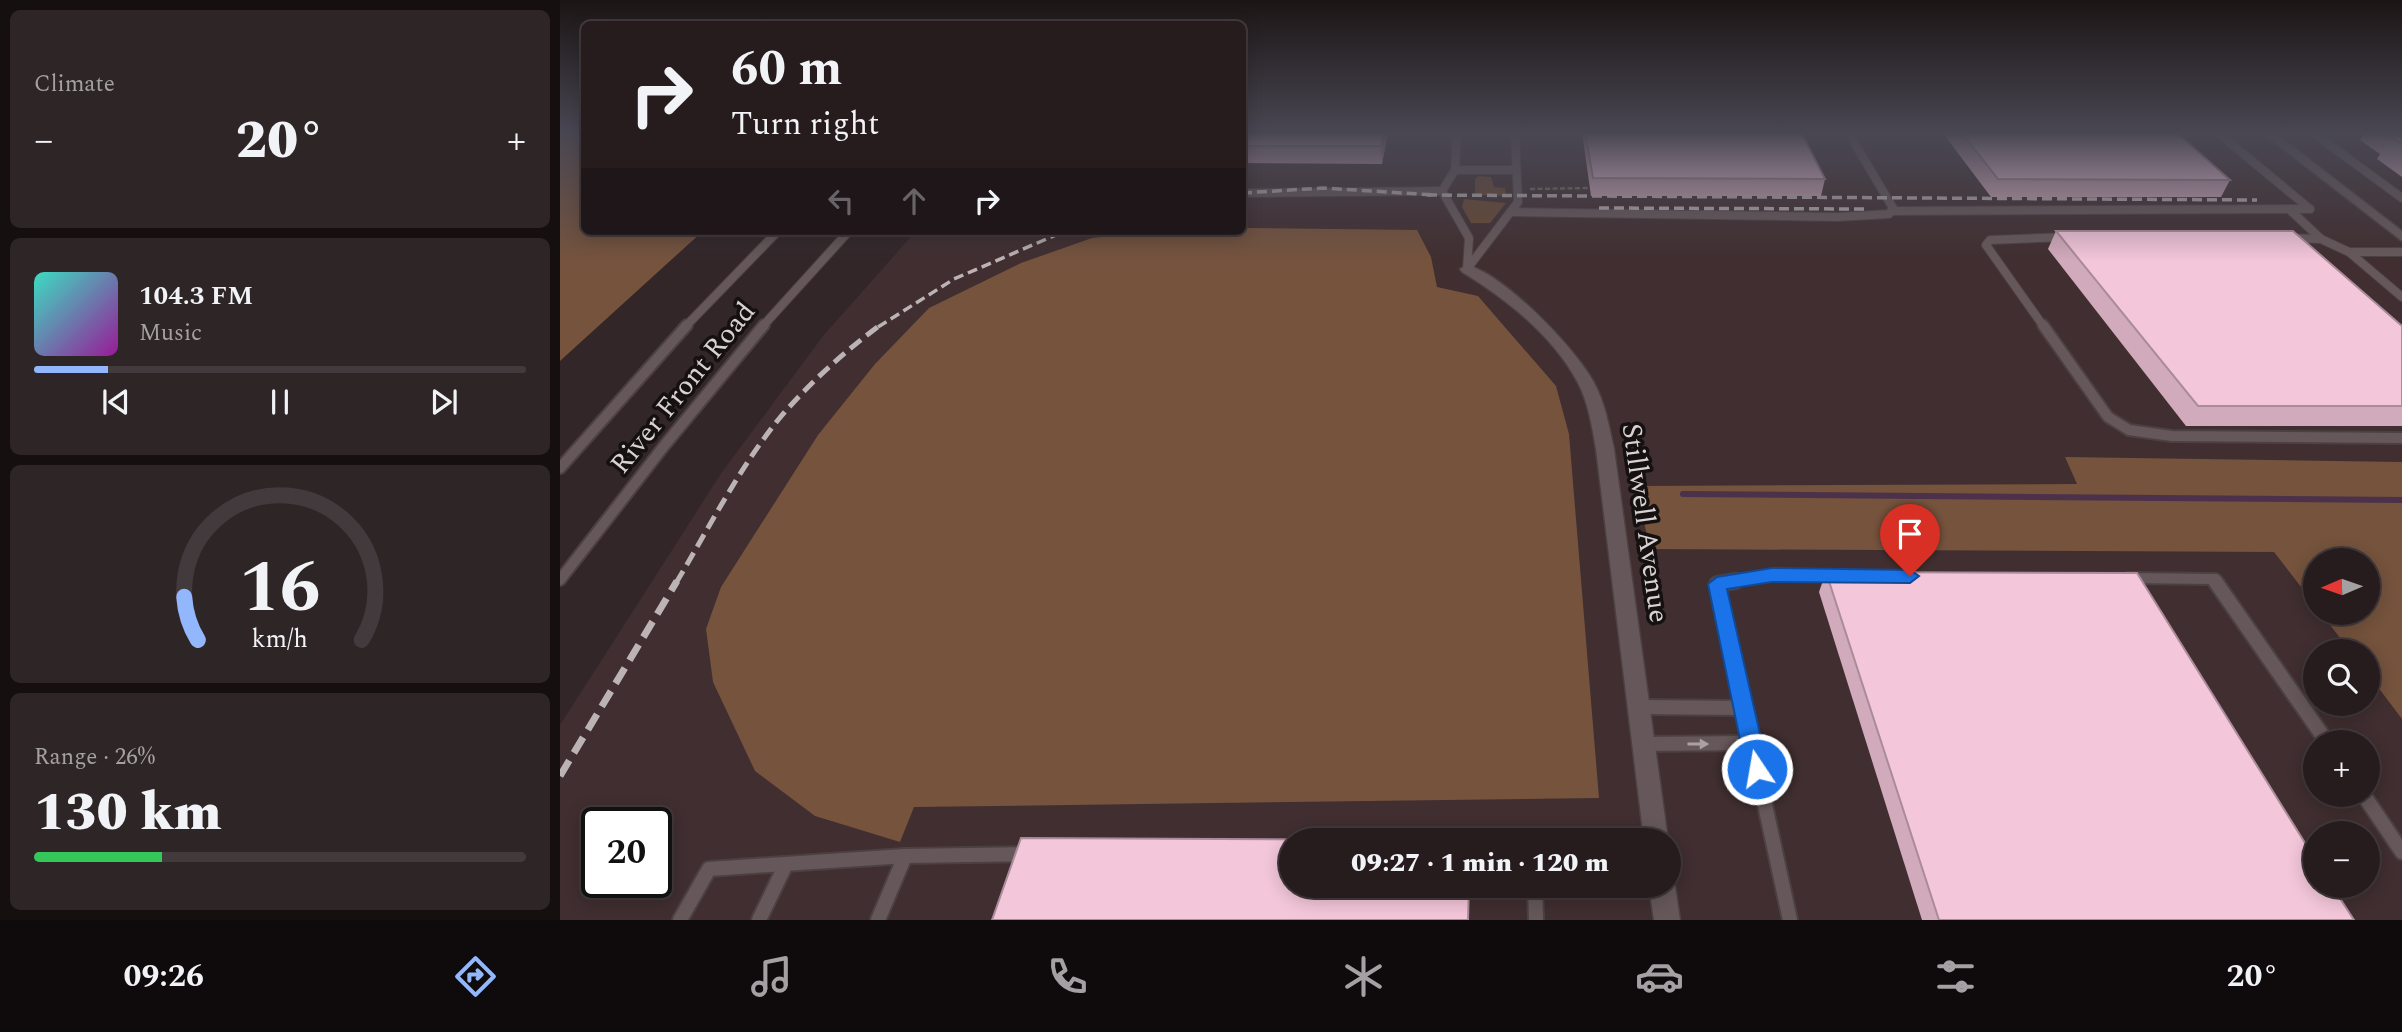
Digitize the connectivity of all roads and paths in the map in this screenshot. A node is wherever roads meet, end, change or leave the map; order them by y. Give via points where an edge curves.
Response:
1 (1452, 175) edge
2 (1516, 175) edge
3 (1871, 175) edge
4 (2269, 175) edge
5 (2322, 175) edge
6 (2371, 175) edge
7 (1517, 188) junction
8 (1590, 188) edge
9 (1442, 191) junction
10 (1246, 193) edge
11 (2402, 198) edge
12 (2289, 209) junction
13 (1892, 211) junction
14 (1511, 212) junction
15 (774, 235) edge
16 (845, 235) edge
17 (2081, 237) edge
18 (2402, 237) edge
19 (2272, 238) edge
20 (2322, 239) junction
21 (2349, 252) junction
22 (2402, 252) edge
23 (1467, 269) junction
24 (2402, 297) edge
25 (2402, 438) edge
26 (560, 468) edge
27 (1854, 576) edge
28 (2118, 578) edge
29 (560, 580) edge
30 (1639, 707) junction
31 (1744, 708) junction
32 (2318, 730) edge
33 (1752, 743) junction
34 (1644, 744) junction
35 (2372, 807) edge
36 (1654, 828) edge
37 (2402, 852) edge
38 (1043, 854) edge
39 (905, 856) junction
40 (786, 864) junction
41 (1535, 898) edge
42 (1664, 898) edge
43 (680, 920) edge
44 (759, 920) edge
45 (878, 920) edge
46 (1536, 920) edge
47 (1667, 920) edge
48 (1790, 920) edge

1 - 9 lane
2 - 7 lane
3 - 13 lane
4 - 12 lane via 2310,209
5 - 18 street
6 - 11 lane
7 - 8 path
7 - 14 lane via 1518,202
9 - 10 lane
9 - 23 lane via 1468,238
12 - 13 lane
12 - 20 lane
13 - 14 lane via 1838,217
14 - 23 lane
15 - 26 lane via 676,336
16 - 29 lane, River Front Road via 676,431
17 - 25 lane via 2011,237 1990,240 1986,245 2108,417 2129,430 2172,436
19 - 20 lane
20 - 21 lane
21 - 22 lane
21 - 24 lane
23 - 30 street, Stillwell Avenue via 1489,282 1568,355 1595,404
27 - 31 lane via 1772,575 1717,584
28 - 32 lane via 2214,579
30 - 31 lane
30 - 34 street, Stillwell Avenue
31 - 33 lane
34 -> 33 lane
33 - 48 lane
34 - 36 street, Stillwell Avenue
35 - 37 lane
38 - 39 lane
39 - 40 lane
39 - 45 lane
40 - 43 lane via 709,869
40 - 44 lane
41 - 46 lane
42 - 47 street

